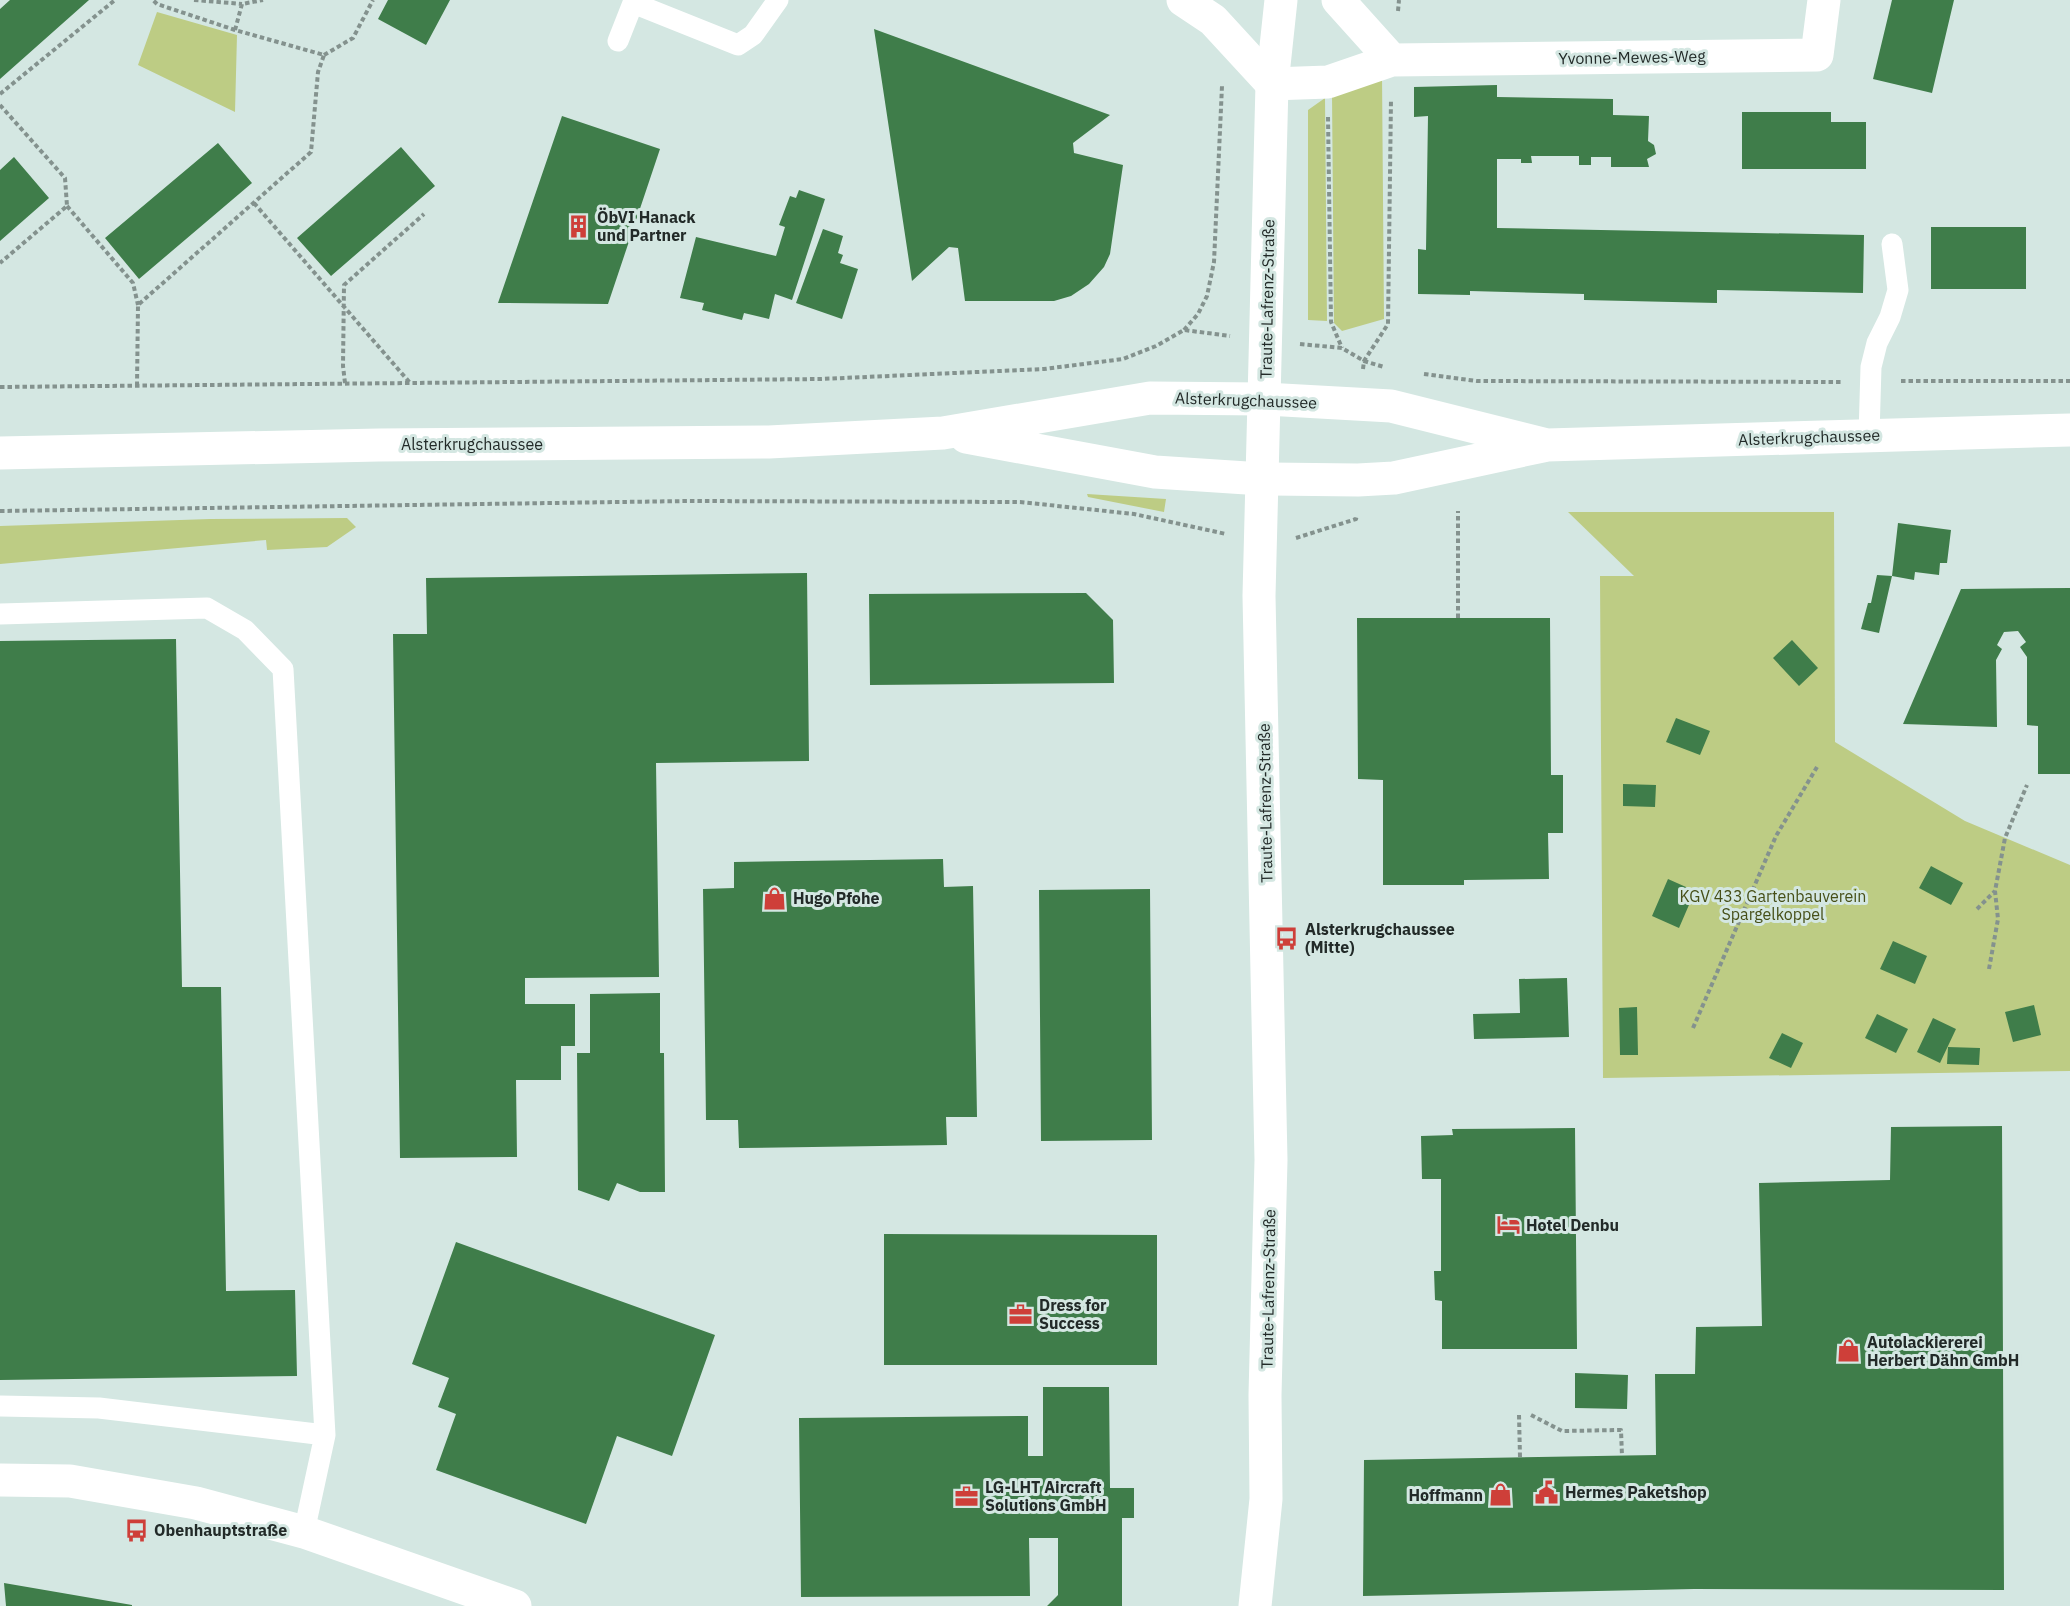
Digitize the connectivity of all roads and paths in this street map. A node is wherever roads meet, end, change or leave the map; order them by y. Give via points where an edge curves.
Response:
1 (115, 0) edge
2 (153, 0) edge
3 (194, 0) edge
4 (263, 0) edge
5 (373, 0) edge
6 (778, 0) edge
7 (1183, 0) edge
8 (1281, 0) edge
9 (1338, 0) edge
10 (1400, 0) edge
11 (1824, 0) edge
12 (633, 2) edge
13 (242, 4) junction
14 (235, 30) junction
15 (618, 41) dead end
16 (324, 55) junction
17 (1392, 60) junction
18 (1219, 77) dead end
19 (1328, 82) junction
20 (1272, 84) junction
21 (0, 94) edge
22 (0, 105) edge
23 (254, 203) junction
24 (67, 206) junction
25 (424, 214) dead end
26 (1892, 244) dead end
27 (0, 263) edge
28 (138, 304) junction
29 (344, 306) junction
30 (1184, 330) junction
31 (1197, 332) dead end
32 (1320, 346) dead end
33 (1342, 348) junction
34 (1364, 361) junction
35 (1393, 369) dead end
36 (1415, 373) dead end
37 (2070, 381) edge
38 (1869, 382) junction
39 (345, 383) junction
40 (411, 384) junction
41 (137, 386) junction
42 (0, 387) edge
43 (1264, 399) junction
44 (2070, 430) edge
45 (943, 433) junction
46 (1869, 435) junction
47 (1547, 445) junction
48 (0, 453) edge
49 (1262, 478) junction
50 (0, 511) edge
51 (1458, 511) dead end
52 (1356, 519) dead end
53 (1221, 533) dead end
54 (1299, 538) dead end
55 (0, 614) edge
56 (1458, 618) dead end
57 (1817, 767) dead end
58 (2027, 785) dead end
59 (1995, 891) junction
60 (1977, 909) dead end
61 (1989, 969) dead end
62 (1693, 1028) dead end
63 (0, 1406) edge
64 (1519, 1415) dead end
65 (1531, 1415) dead end
66 (325, 1435) junction
67 (1622, 1455) dead end
68 (1520, 1457) dead end
69 (0, 1480) edge
70 (304, 1533) junction
71 (515, 1606) edge
72 (1255, 1606) edge

1 - 21 path
2 - 14 path
3 - 13 path
4 - 13 path
5 - 16 path via 352,38
6 - 12 lane via 753,35 738,45
7 - 20 main road via 1213,20
8 - 20 main road, Traute-Lafrenz-Straße
9 - 17 main road
10 - 17 path
11 - 17 main road, Yvonne-Mewes-Weg via 1817,55
12 - 15 lane
13 - 14 path
14 - 16 path
16 - 23 path via 318,72 311,152
17 - 19 main road, Yvonne-Mewes-Weg
17 - 34 path via 1388,324
18 - 30 path via 1223,88 1215,262 1207,297
19 - 20 main road, Yvonne-Mewes-Weg
19 - 33 path via 1331,322
20 - 43 main road, Traute-Lafrenz-Straße
22 - 24 path via 65,178
23 - 28 path
23 - 29 path
24 - 27 path
24 - 28 path via 133,283
25 - 29 path via 344,285
26 - 38 lane via 1898,290 1877,343
28 - 41 path
29 - 39 path
29 - 40 path
30 - 31 path
30 - 40 path via 1123,359 1044,369 821,379
32 - 33 path
33 - 34 path
34 - 35 path
36 - 38 path via 1477,381
37 - 38 path
38 - 46 lane
39 - 40 path
39 - 41 path
41 - 42 path
43 - 45 main road, Alsterkrugchaussee via 1150,398
43 - 47 main road, Alsterkrugchaussee via 1391,406
43 - 49 main road, Traute-Lafrenz-Straße
44 - 46 main road, Alsterkrugchaussee
45 - 48 main road, Alsterkrugchaussee via 769,442
45 - 49 main road, Alsterkrugchaussee via 1155,472
46 - 47 main road, Alsterkrugchaussee
47 - 49 main road, Alsterkrugchaussee via 1394,478
49 - 72 main road, Traute-Lafrenz-Straße via 1259,596 1271,1160 1266,1498
50 - 53 path via 689,501 1020,502 1134,514
51 - 56 path
52 - 54 path
55 - 66 lane via 207,608 245,630 283,669
57 - 62 path via 1776,836
58 - 59 path via 2005,838
59 - 60 path
59 - 61 path via 1998,919
63 - 66 lane via 99,1408
64 - 68 path
65 - 67 path via 1562,1431 1621,1430
66 - 70 lane
69 - 70 main road via 70,1482 173,1499
70 - 71 main road

